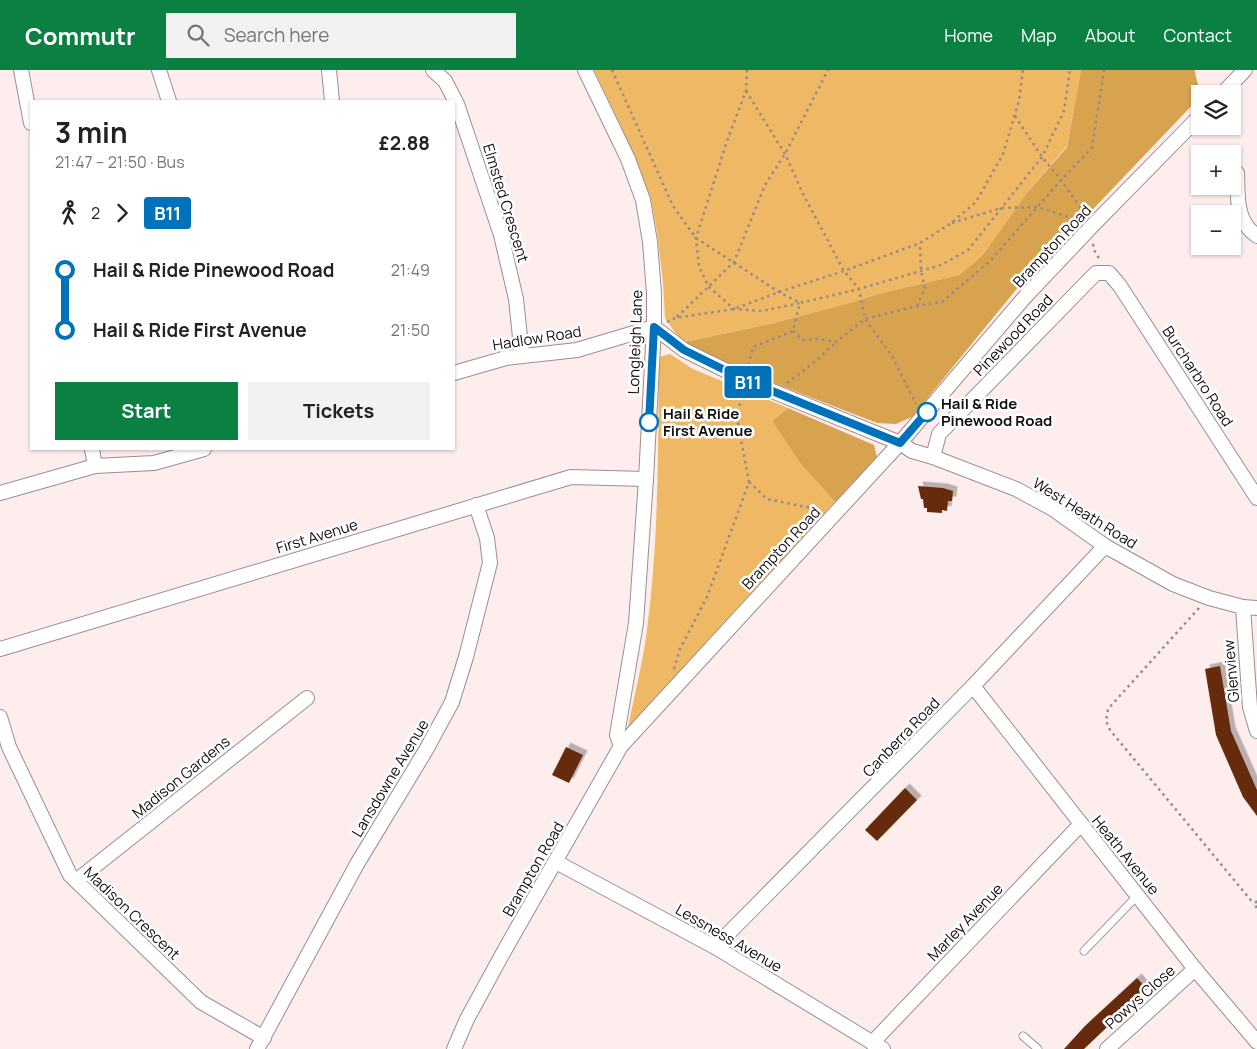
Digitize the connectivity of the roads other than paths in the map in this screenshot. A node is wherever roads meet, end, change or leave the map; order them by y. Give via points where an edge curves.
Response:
1 (21, 70) edge
2 (159, 70) edge
3 (330, 70) edge
4 (432, 70) edge
5 (585, 70) edge
6 (1245, 70) edge
7 (1231, 85) edge
8 (169, 100) edge
9 (332, 100) edge
10 (455, 100) edge
11 (455, 100) edge
12 (30, 118) edge
13 (1191, 125) edge
14 (1238, 195) edge
15 (1257, 236) edge
16 (1109, 273) joint
17 (654, 327) junction
18 (522, 356) junction
19 (455, 373) edge
20 (900, 443) junction
21 (92, 450) edge
22 (200, 450) edge
23 (933, 457) junction
24 (95, 466) junction
25 (646, 479) junction
26 (0, 493) edge
27 (1257, 498) edge
28 (476, 504) junction
29 (1105, 546) junction
30 (1250, 607) edge
31 (0, 648) edge
32 (973, 686) junction
33 (307, 698) dead end
34 (1254, 707) edge
35 (0, 717) edge
36 (1257, 731) edge
37 (621, 746) junction
38 (1081, 824) junction
39 (556, 862) junction
40 (76, 881) junction
41 (1138, 895) junction
42 (716, 947) junction
43 (1084, 951) dead end
44 (1195, 968) junction
45 (1023, 1036) dead end
46 (1257, 1042) edge
47 (260, 1044) edge
48 (878, 1046) edge
49 (454, 1049) edge
50 (1038, 1049) edge
51 (1107, 1049) edge

1 - 12 street
2 - 8 street
3 - 9 street
4 - 10 street, Elmsted Crescent via 444,81
5 - 17 street, Longleigh Lane via 628,159 643,200 650,242
6 - 7 street
11 - 18 street, Elmsted Crescent via 501,235 516,299
13 - 20 street, Brampton Road via 1024,298
14 - 15 street via 1240,215
16 - 23 street, Pinewood Road via 1096,272 939,434
16 - 27 street, Burcharbro Road
17 - 18 street, Hadlow Road via 577,350
17 - 20 street, West Heath Road via 684,350 745,380
17 - 25 street, Longleigh Lane
18 - 19 street, Hadlow Road
20 - 23 street, West Heath Road via 912,451
20 - 37 street, Brampton Road
21 - 24 street
22 - 24 street via 154,463
23 - 29 street, West Heath Road via 1016,489
24 - 26 street
25 - 28 street, First Avenue via 571,477
25 - 37 street, Longleigh Lane via 636,623 618,735
28 - 31 street, First Avenue
28 - 47 street, Lansdowne Avenue via 487,538 490,563 452,702 357,864
29 - 30 street, West Heath Road via 1173,584 1209,598
29 - 32 street, Canberra Road
30 - 34 street, Glenview
32 - 38 street, Heath Avenue
32 - 42 street, Canberra Road
33 - 40 street, Madison Gardens
34 - 36 street, Glenview
35 - 40 street, Madison Crescent via 9,747 70,875
37 - 39 street, Brampton Road
38 - 41 street, Heath Avenue
38 - 48 street, Marley Avenue
39 - 42 street, Lessness Avenue
39 - 49 street, Brampton Road via 503,953
40 - 47 street, Madison Crescent via 201,1002
41 - 43 lane
41 - 44 street, Heath Avenue
42 - 48 street, Lessness Avenue
44 - 46 street, Heath Avenue
44 - 51 street, Powys Close
45 - 50 lane

